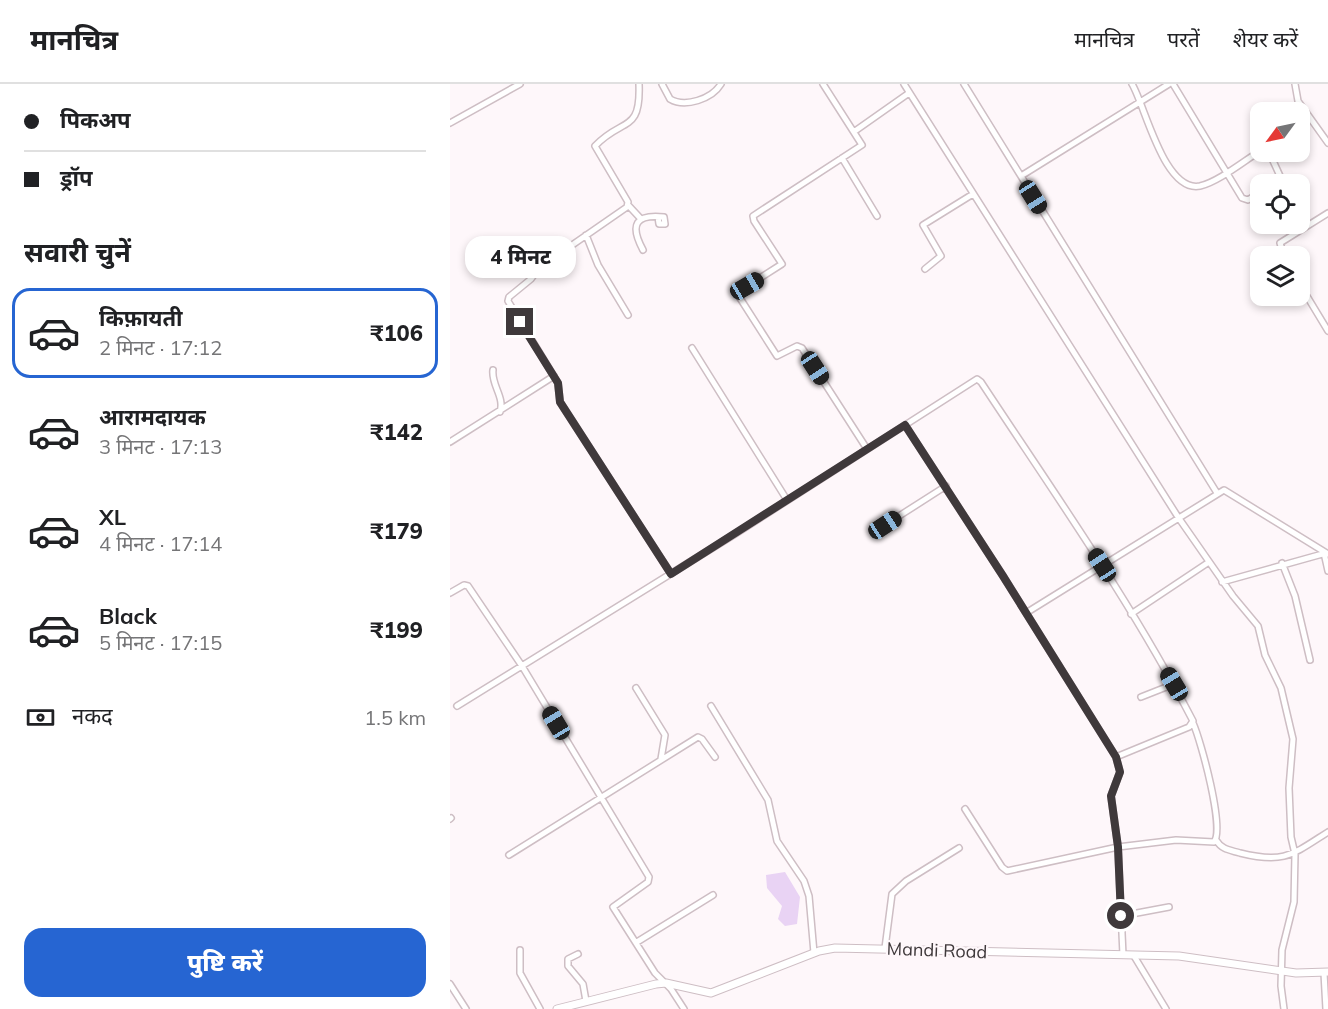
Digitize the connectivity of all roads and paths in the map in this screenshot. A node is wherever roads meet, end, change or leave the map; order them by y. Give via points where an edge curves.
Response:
1 (520, 84) edge
2 (639, 84) edge
3 (662, 84) edge
4 (721, 84) edge
5 (824, 84) edge
6 (904, 84) edge
7 (964, 84) edge
8 (1132, 84) edge
9 (1171, 84) edge
10 (1295, 84) edge
11 (909, 93) junction
12 (1140, 101) junction
13 (450, 123) edge
14 (855, 131) junction
15 (1328, 142) edge
16 (1250, 157) edge
17 (842, 158) junction
18 (1226, 172) junction
19 (1021, 176) junction
20 (973, 194) junction
21 (1250, 197) edge
22 (628, 205) junction
23 (1328, 213) edge
24 (877, 216) dead end
25 (658, 217) dead end
26 (641, 219) junction
27 (586, 236) junction
28 (1281, 246) edge
29 (643, 250) dead end
30 (926, 269) dead end
31 (1310, 301) edge
32 (628, 315) dead end
33 (1328, 331) edge
34 (692, 348) dead end
35 (493, 370) dead end
36 (554, 376) junction
37 (500, 412) junction
38 (905, 425) junction
39 (450, 442) edge
40 (867, 449) junction
41 (946, 486) junction
42 (1217, 493) junction
43 (787, 500) junction
44 (1178, 517) junction
45 (885, 525) dead end
46 (1326, 553) edge
47 (1209, 562) junction
48 (1282, 563) junction
49 (1102, 565) junction
50 (1328, 571) edge
51 (671, 574) junction
52 (1222, 582) junction
53 (450, 593) edge
54 (1026, 613) junction
55 (1131, 614) junction
56 (1310, 660) dead end
57 (522, 666) junction
58 (1174, 684) junction
59 (636, 687) dead end
60 (1141, 698) dead end
61 (457, 706) dead end
62 (711, 706) dead end
63 (1193, 723) junction
64 (715, 757) dead end
65 (1116, 757) junction
66 (661, 759) junction
67 (601, 798) junction
68 (965, 809) dead end
69 (1328, 832) edge
70 (1216, 840) junction
71 (1118, 847) junction
72 (959, 848) dead end
73 (1296, 854) junction
74 (509, 855) dead end
75 (713, 895) dead end
76 (1169, 907) dead end
77 (1121, 916) junction
78 (637, 942) junction
79 (885, 948) junction
80 (520, 950) dead end
81 (814, 953) junction
82 (578, 954) dead end
83 (1123, 955) junction
84 (1134, 956) junction
85 (1281, 971) junction
86 (1326, 972) edge
87 (666, 983) junction
88 (450, 984) edge
89 (586, 1001) junction
90 (572, 1007) edge
91 (466, 1009) edge
92 (540, 1009) edge
93 (557, 1009) edge
94 (684, 1009) edge
95 (1166, 1009) edge
96 (1284, 1009) edge
97 (1326, 1009) edge

1 - 13 street
2 - 22 street via 640,105 636,115 595,146
3 - 4 street via 670,99 679,103 702,99
5 - 14 street
6 - 11 street
7 - 19 street
8 - 12 street
9 - 12 street
9 - 18 street
10 - 15 street via 1296,98
11 - 14 street
11 - 20 street
12 - 18 street via 1152,136 1181,179 1199,186
12 - 19 street
14 - 17 street via 862,145
16 - 18 street
17 - 24 street
17 - 40 street via 753,217 782,264 738,295 777,356 797,346 802,348
18 - 21 street via 1244,200
19 - 42 street
20 - 30 street via 923,225 941,256
20 - 44 street
22 - 26 street
22 - 27 street
23 - 28 street
25 - 26 street
26 - 29 street via 635,233
27 - 32 street via 598,265
27 - 36 street via 538,268 535,276 508,300
31 - 33 street
34 - 43 street
35 - 37 street via 502,404
36 - 37 street
36 - 51 street via 560,402
37 - 39 street
38 - 40 street
38 - 41 street
38 - 49 street via 941,399 979,379
40 - 43 street
41 - 45 street
41 - 54 street
42 - 44 street
42 - 46 street via 1225,490
43 - 51 street
44 - 47 street
44 - 49 street
46 - 48 street
46 - 50 street
47 - 52 street
47 - 55 street
48 - 52 street
48 - 56 street via 1295,596
49 - 54 street
49 - 55 street
51 - 57 street
52 - 73 street via 1257,624 1265,655 1281,688 1293,739 1289,788
53 - 57 street via 468,586
54 - 65 street
55 - 58 street
57 - 61 street
57 - 67 street
58 - 60 street
58 - 63 street
59 - 66 street via 665,735
62 - 81 street via 768,800 777,841 804,881
63 - 65 street
63 - 70 street via 1209,774
64 - 66 street via 699,737
65 - 71 street via 1120,772 1111,796
66 - 67 street
67 - 74 street
67 - 78 street via 650,878 613,906
68 - 71 street via 1005,870
69 - 73 street
70 - 71 street
70 - 73 street via 1226,849 1260,859
71 - 77 street
72 - 79 street via 891,894
73 - 85 street via 1294,902
75 - 78 street
76 - 77 street
77 - 83 street
78 - 87 street via 655,973
79 - 81 street, Mandi Road via 835,948
79 - 83 street, Mandi Road
80 - 92 street via 520,973
81 - 87 street, Mandi Road via 711,993
82 - 89 street via 568,959 567,964 583,984
83 - 84 street, Mandi Road
84 - 85 street, Mandi Road via 1179,956
84 - 95 street
85 - 86 street, Mandi Road
85 - 96 street
86 - 97 street
87 - 89 street, Mandi Road
87 - 94 street
88 - 91 street
89 - 90 street, Mandi Road
90 - 93 street, Mandi Road

